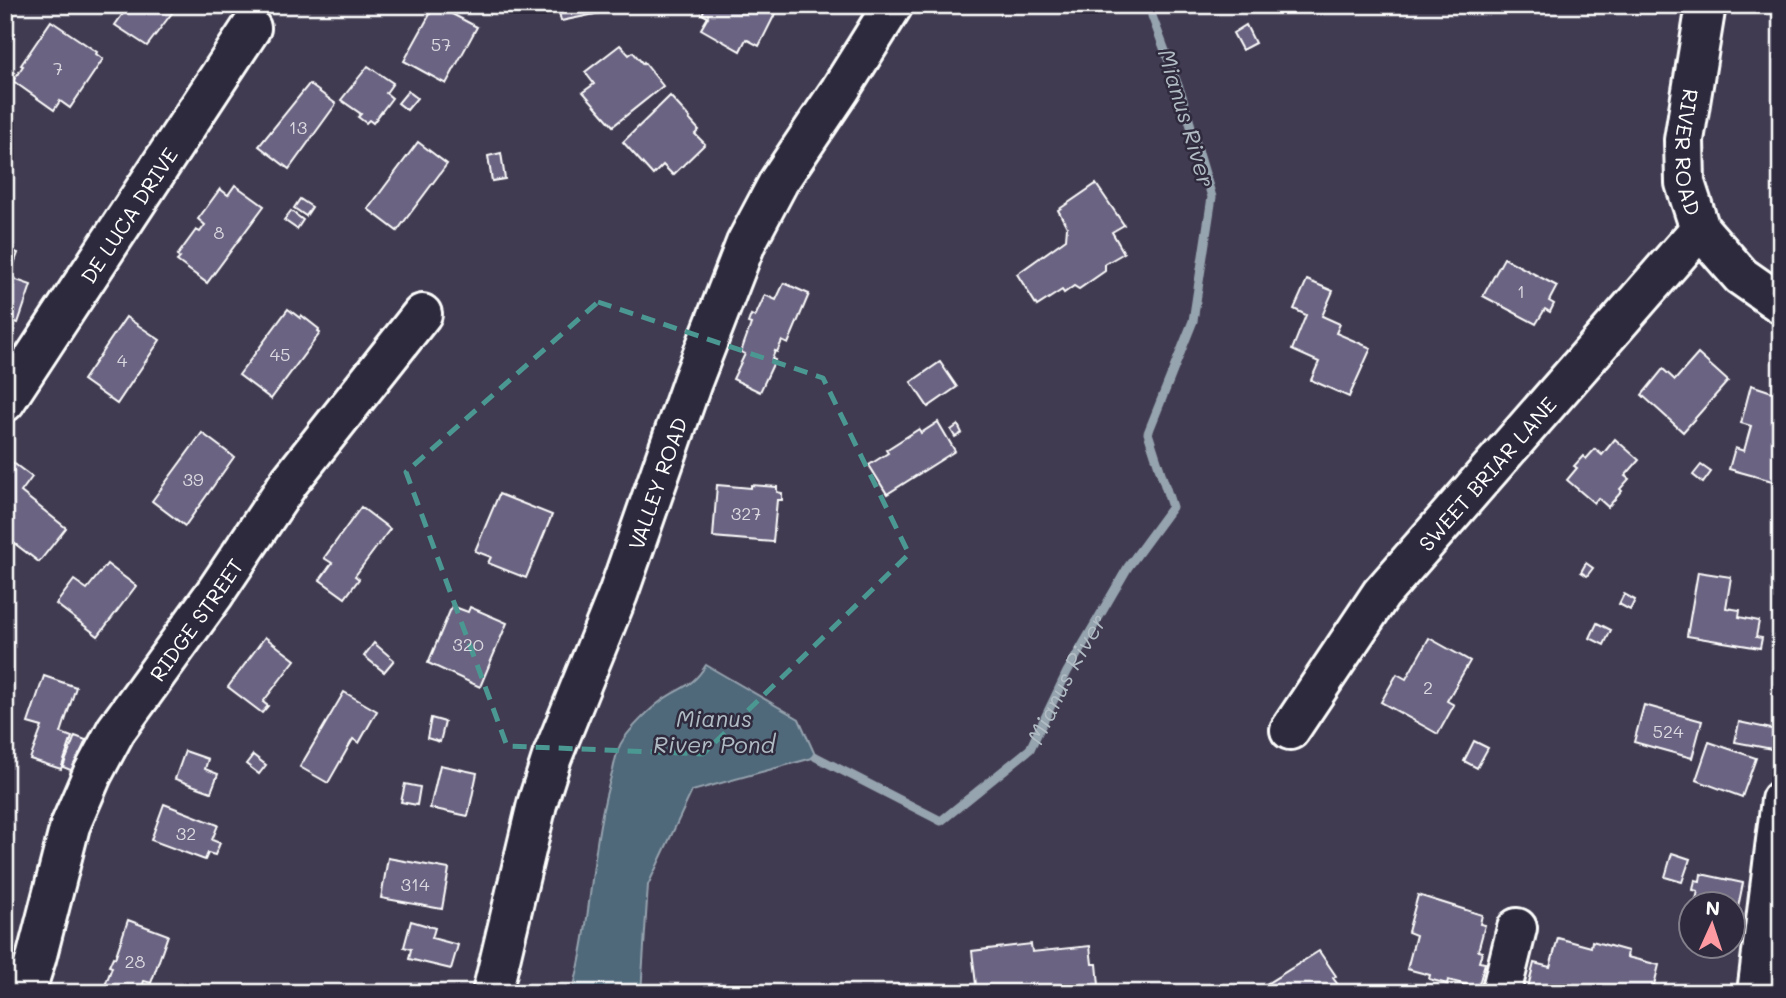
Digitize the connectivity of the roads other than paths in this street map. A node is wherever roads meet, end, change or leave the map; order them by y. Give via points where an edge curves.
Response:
1 (892, 5) edge
2 (1706, 5) edge
3 (251, 27) dead end
4 (1700, 229) junction
5 (1781, 304) edge
6 (422, 314) dead end
7 (5, 401) edge
8 (1290, 730) dead end
9 (1781, 800) edge
10 (1517, 928) dead end
11 (22, 968) edge
12 (492, 993) edge
13 (1501, 993) edge
14 (1757, 993) edge

1 - 12 street, VALLEY ROAD via 779,181 746,243 618,594 552,757
2 - 4 street, RIVER ROAD via 1684,140 1685,183
3 - 7 street, DE LUCA DRIVE
4 - 5 street, RIVER ROAD via 1741,276
4 - 8 street, SWEET BRIAR LANE via 1381,594
6 - 11 street, RIDGE STREET via 290,481 116,730 71,827
9 - 14 street
10 - 13 street

